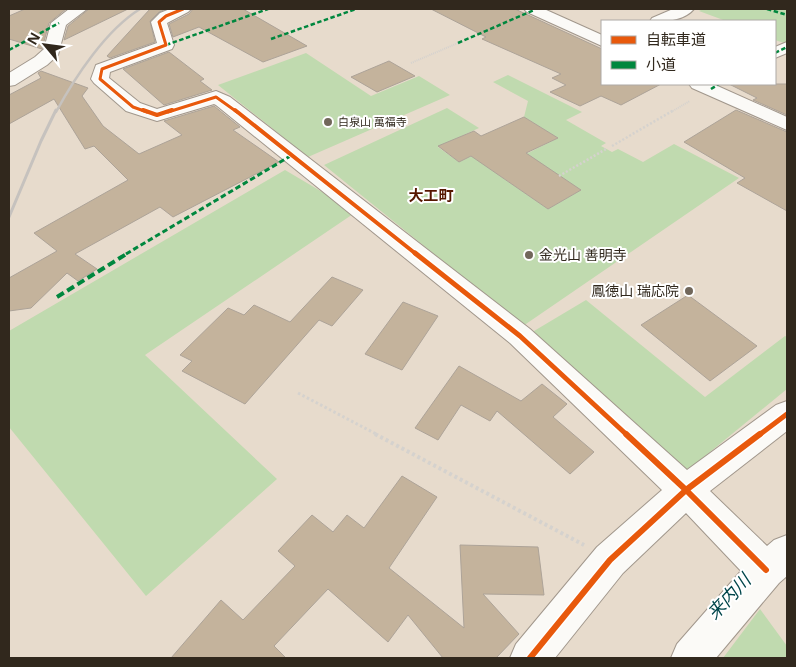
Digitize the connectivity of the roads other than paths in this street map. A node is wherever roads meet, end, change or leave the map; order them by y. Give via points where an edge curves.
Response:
1 (79, 9) edge
2 (183, 9) edge
3 (532, 9) edge
4 (686, 9) edge
5 (660, 20) edge
6 (601, 41) edge
7 (9, 81) edge
8 (709, 86) edge
9 (787, 124) edge
10 (787, 414) edge
11 (686, 490) junction
12 (777, 561) edge
13 (530, 658) edge
14 (691, 658) edge

1 - 7 street via 59,23 52,51
2 - 11 street via 159,22 166,45 102,69 100,79 133,107 156,114 216,97 223,100 520,336
3 - 6 street
4 - 5 street
8 - 9 street
10 - 11 street
11 - 12 street
11 - 13 street via 610,560
12 - 14 street

